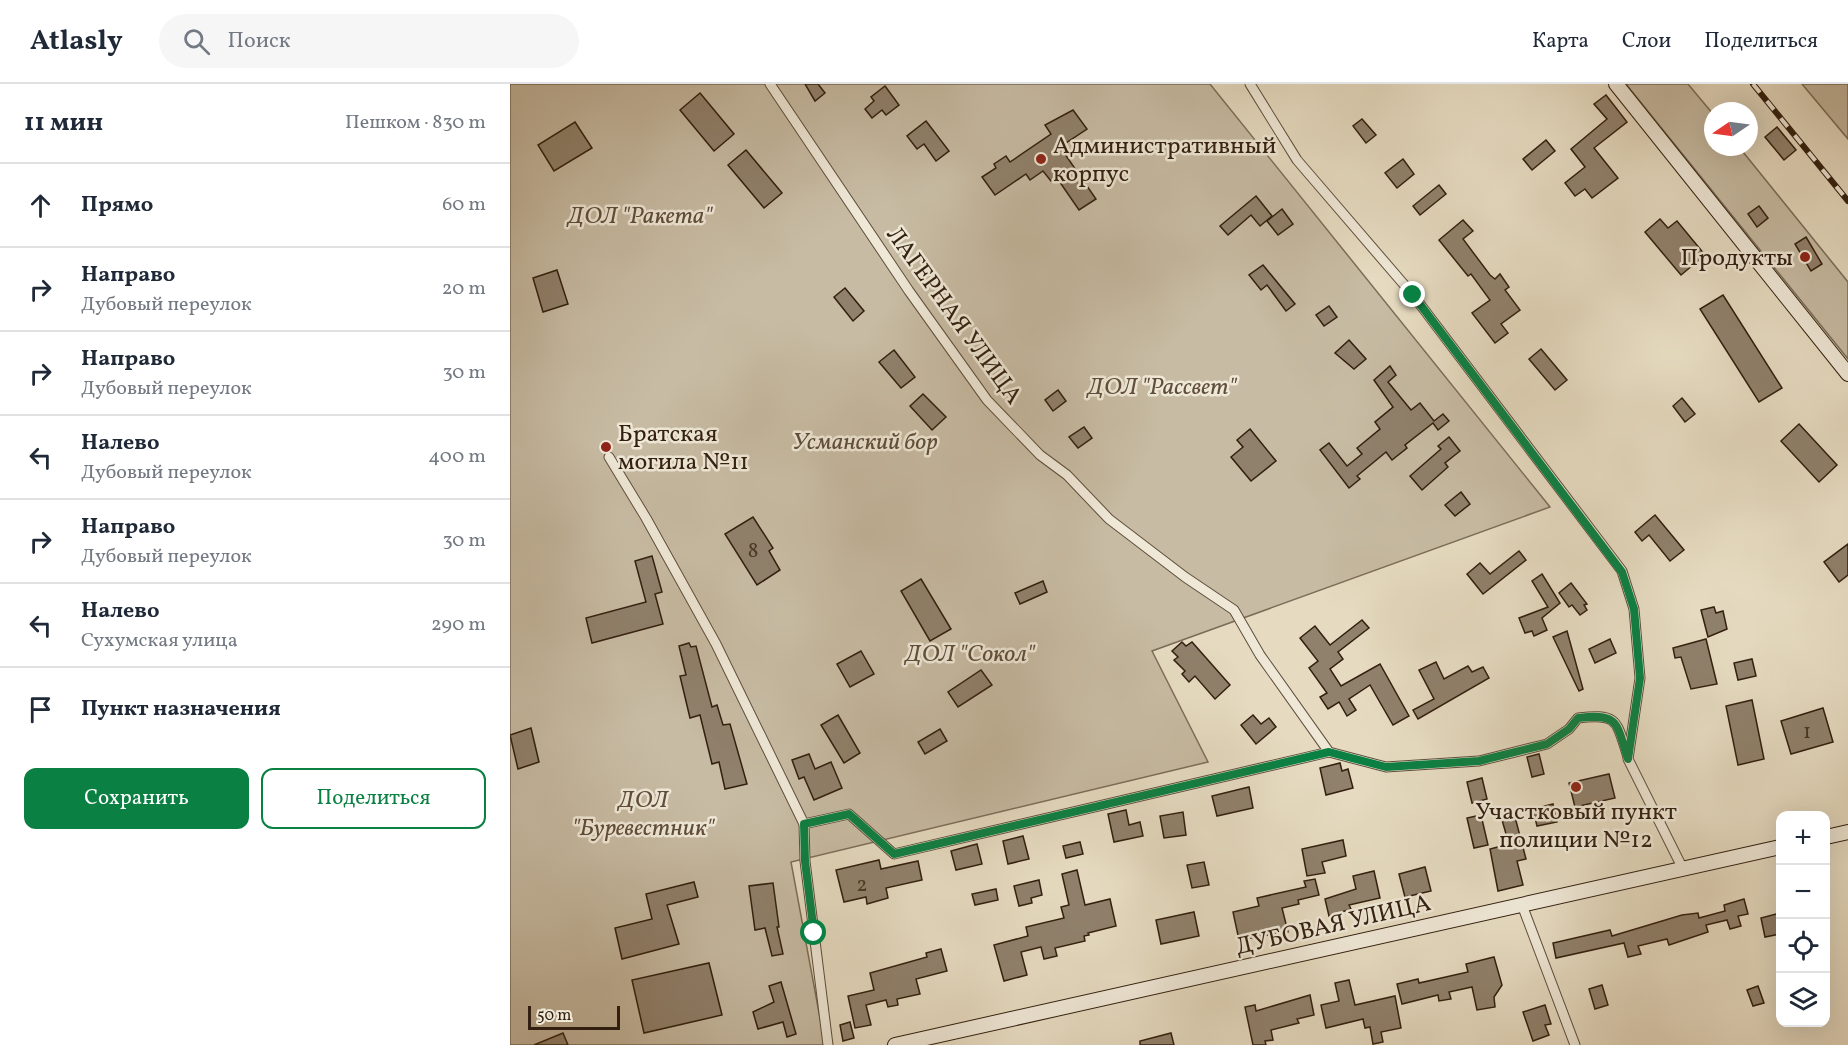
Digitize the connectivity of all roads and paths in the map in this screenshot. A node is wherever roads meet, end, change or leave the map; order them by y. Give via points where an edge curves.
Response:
1 (770, 84) edge
2 (1250, 84) edge
3 (1616, 84) edge
4 (1848, 374) edge
5 (609, 457) dead end
6 (1329, 752) junction
7 (1628, 759) junction
8 (804, 824) junction
9 (1848, 832) edge
10 (1830, 836) edge
11 (1776, 848) edge
12 (1683, 869) junction
13 (1522, 905) junction
14 (828, 1045) edge
15 (895, 1045) edge
16 (1575, 1045) edge

1 - 6 street, ЛАГЕРНАЯ УЛИЦА via 987,400 1109,519 1234,610 1260,655
2 - 7 street via 1297,160 1413,295 1622,572 1634,609 1640,678
3 - 4 street
5 - 8 street via 716,644
6 - 7 street via 1386,767 1479,761 1547,744 1578,718 1602,715 1617,727
6 - 8 street via 894,854 849,814
7 - 12 street
8 - 14 street via 805,861
9 - 10 street
11 - 12 street, ДУБОВАЯ УЛИЦА
12 - 13 street, ДУБОВАЯ УЛИЦА
13 - 15 street, ДУБОВАЯ УЛИЦА
13 - 16 street

